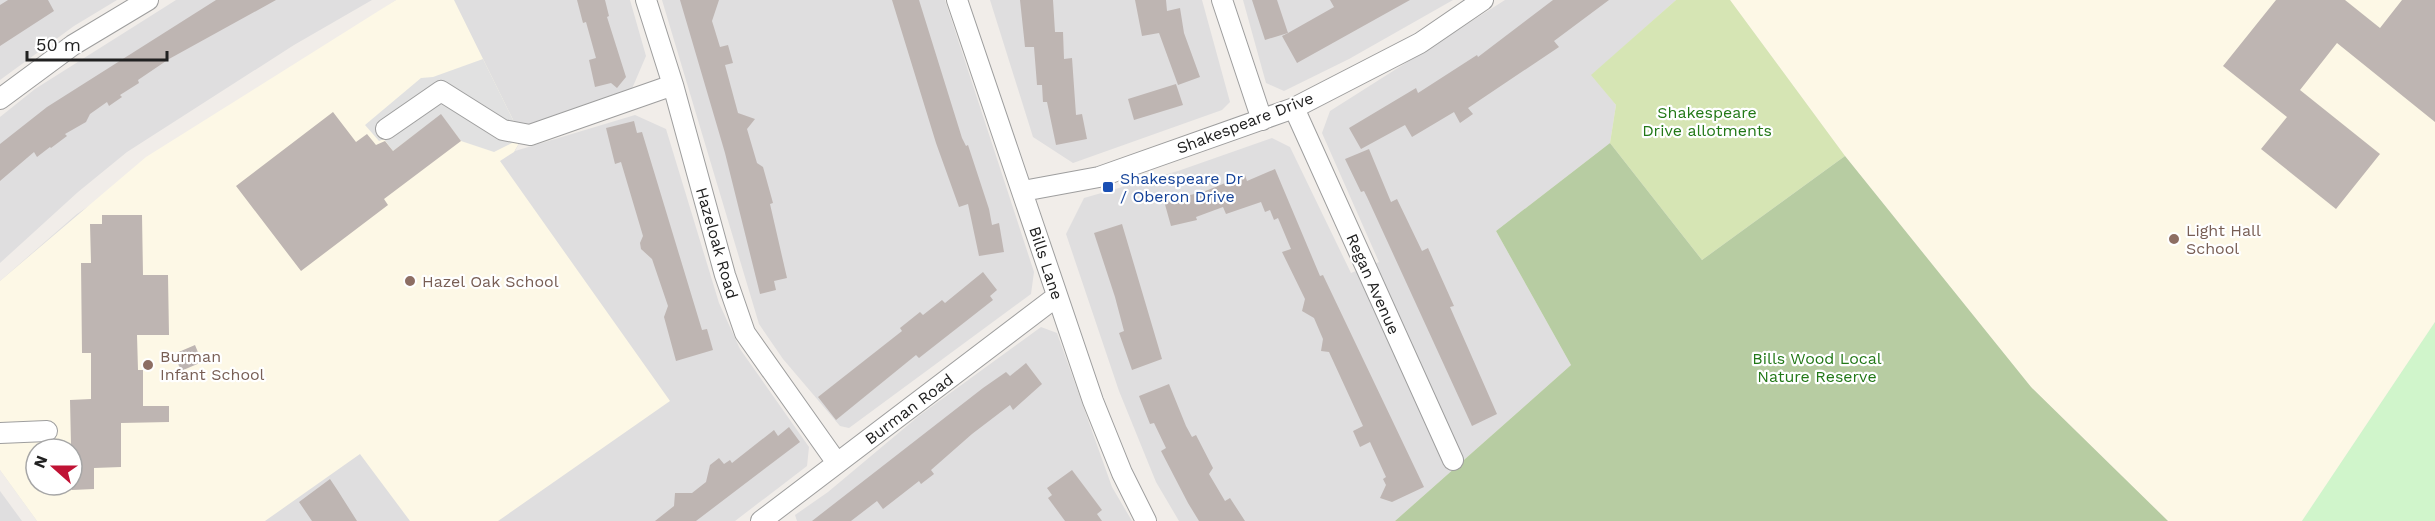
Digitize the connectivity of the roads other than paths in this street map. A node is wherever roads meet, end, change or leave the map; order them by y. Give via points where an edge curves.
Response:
1 (148, 0) edge
2 (646, 0) edge
3 (957, 0) edge
4 (1222, 0) edge
5 (1483, 0) edge
6 (673, 85) junction
7 (0, 99) edge
8 (1294, 108) junction
9 (1262, 120) junction
10 (386, 129) dead end
11 (1023, 191) junction
12 (1056, 297) junction
13 (47, 431) dead end
14 (0, 433) edge
15 (1453, 460) dead end
16 (837, 463) junction
17 (772, 518) edge
18 (1146, 521) edge

1 - 7 street via 73,45
2 - 6 street, Hazeloak Road
3 - 11 street, Bills Lane
4 - 9 street
5 - 8 street, Shakespeare Drive via 1420,43
6 - 10 street via 530,135 503,130 441,91
6 - 16 street, Hazeloak Road via 725,275 745,333
8 - 9 street, Shakespeare Drive
8 - 15 street, Regan Avenue
9 - 11 street, Shakespeare Drive via 1099,177
11 - 12 street, Bills Lane
12 - 16 street, Burman Road
12 - 18 street, Bills Lane via 1092,401
13 - 14 street
16 - 17 street, Burman Road

